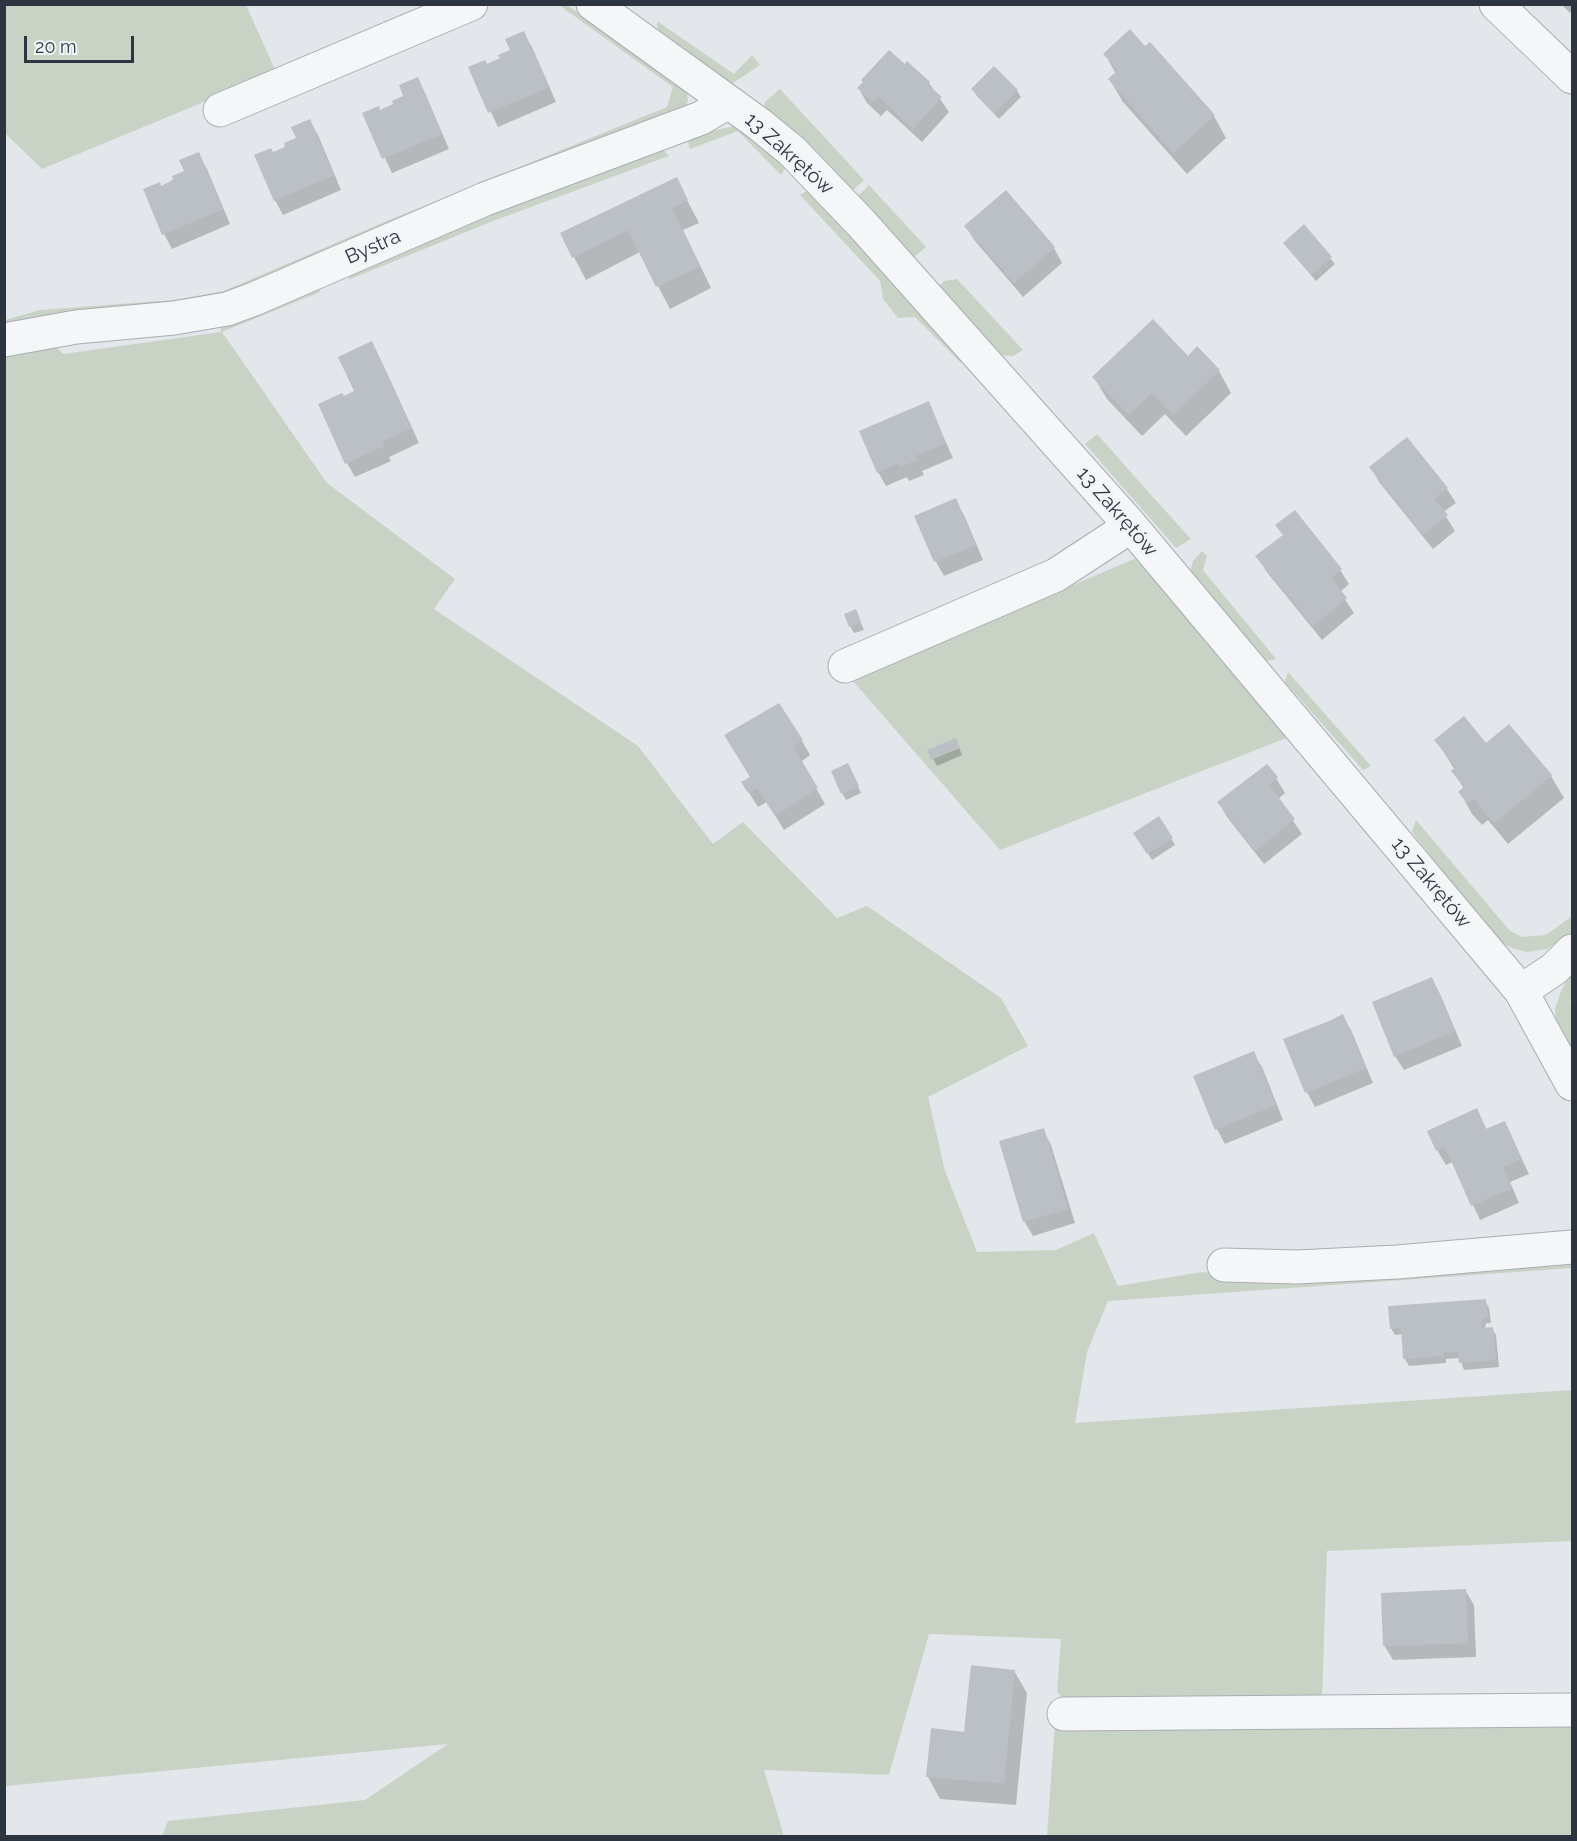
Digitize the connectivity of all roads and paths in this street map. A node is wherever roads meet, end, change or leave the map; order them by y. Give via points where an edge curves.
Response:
1 (471, 4) edge
2 (593, 4) edge
3 (1496, 4) edge
4 (1572, 77) edge
5 (728, 102) junction
6 (220, 110) dead end
7 (4, 340) edge
8 (1131, 526) junction
9 (845, 666) dead end
10 (1572, 951) edge
11 (1521, 991) junction
12 (1572, 1084) edge
13 (1572, 1247) edge
14 (1224, 1265) dead end
15 (1572, 1710) edge
16 (1064, 1714) dead end

1 - 6 street
2 - 5 street, 13 Zakrętów
3 - 4 street
5 - 7 street, Bystra via 701,118 485,199 236,306
5 - 8 street, 13 Zakrętów via 792,151 861,223
8 - 9 street via 1056,575
8 - 11 street, 13 Zakrętów
10 - 11 street via 1554,969
11 - 12 street, 13 Zakrętów
13 - 14 street via 1297,1267
15 - 16 street

